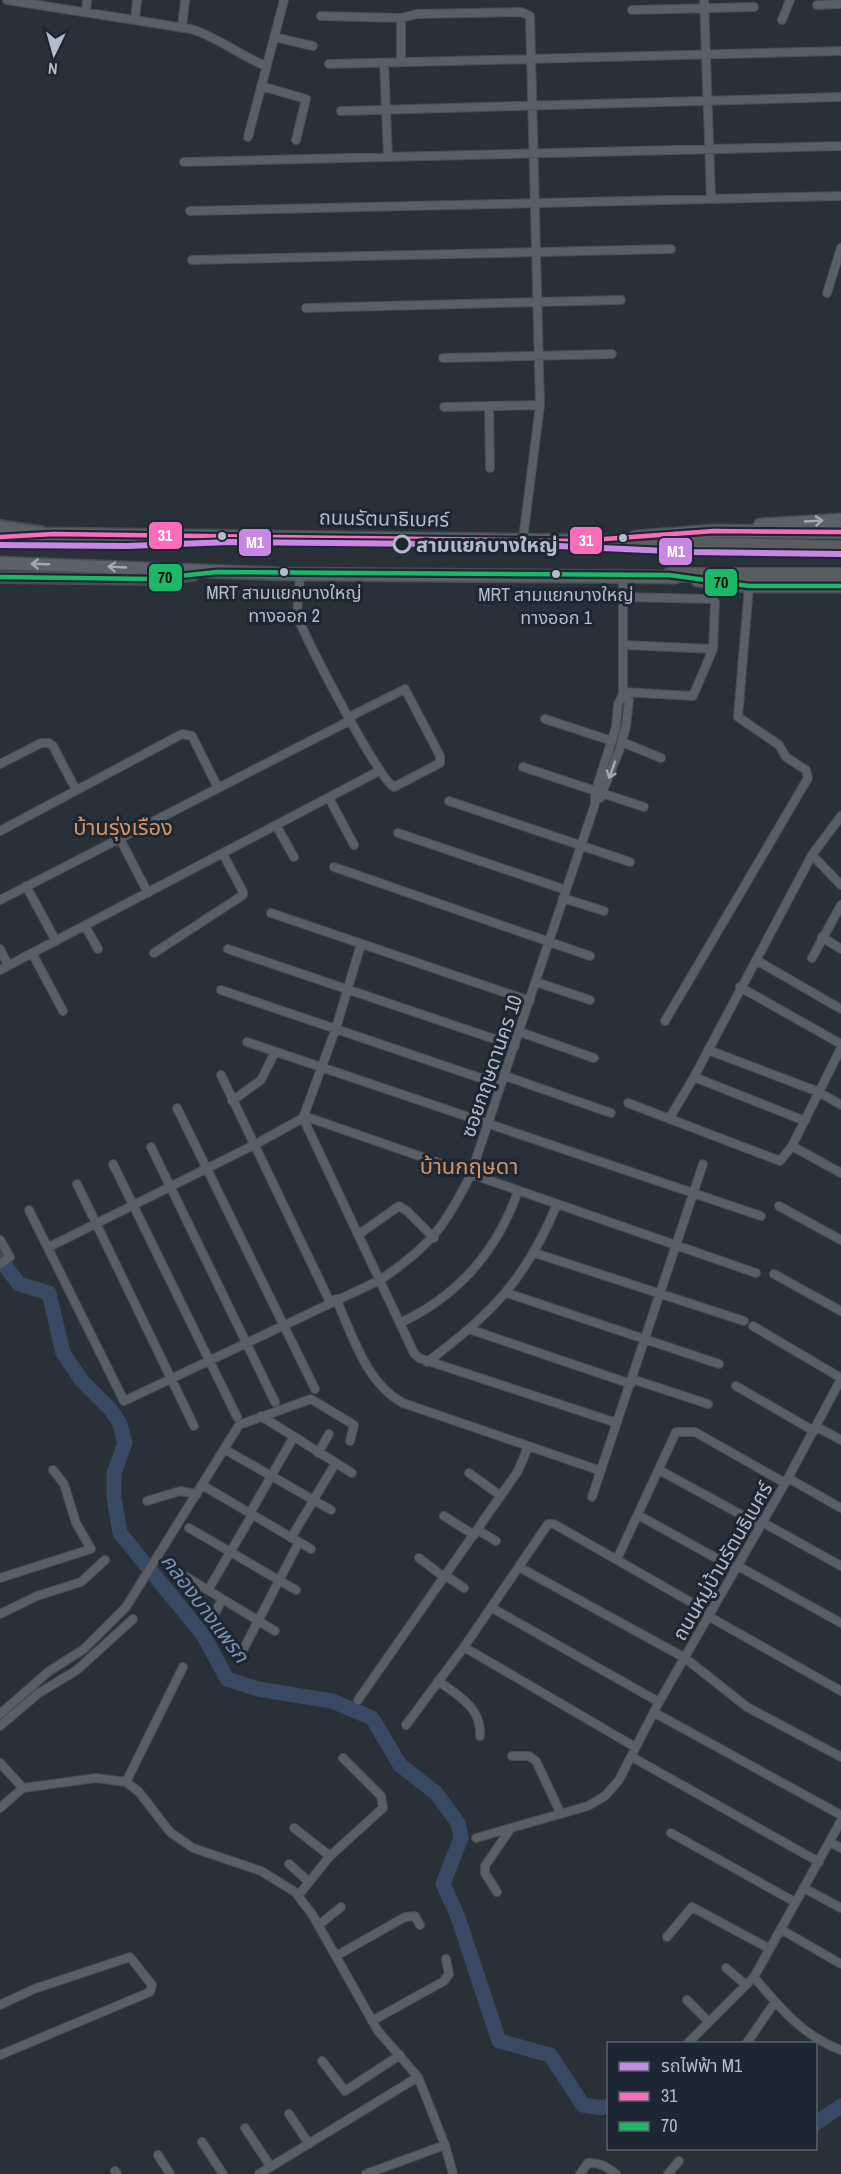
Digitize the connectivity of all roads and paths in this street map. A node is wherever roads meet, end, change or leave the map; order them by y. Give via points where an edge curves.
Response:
1 (8, 0) edge
2 (87, 0) edge
3 (137, 0) edge
4 (185, 0) edge
5 (284, 0) edge
6 (790, 0) edge
7 (704, 4) edge
8 (841, 4) edge
9 (817, 5) dead end
10 (754, 7) dead end
11 (632, 10) dead end
12 (86, 12) junction
13 (321, 16) dead end
14 (401, 18) junction
15 (135, 19) junction
16 (782, 20) dead end
17 (182, 27) junction
18 (274, 37) junction
19 (313, 46) dead end
20 (841, 51) edge
21 (707, 54) junction
22 (532, 59) junction
23 (401, 62) junction
24 (384, 63) junction
25 (329, 64) dead end
26 (266, 66) junction
27 (261, 86) junction
28 (841, 97) edge
29 (708, 101) junction
30 (532, 107) junction
31 (386, 110) junction
32 (341, 111) dead end
33 (248, 137) dead end
34 (296, 140) dead end
35 (841, 146) edge
36 (710, 150) junction
37 (534, 153) junction
38 (388, 156) junction
39 (184, 162) dead end
40 (841, 196) edge
41 (711, 199) junction
42 (535, 203) junction
43 (190, 211) dead end
44 (841, 248) edge
45 (671, 249) dead end
46 (536, 253) junction
47 (192, 260) dead end
48 (827, 293) dead end
49 (621, 300) dead end
50 (537, 301) junction
51 (306, 308) dead end
52 (612, 354) dead end
53 (539, 356) junction
54 (443, 358) dead end
55 (540, 405) junction
56 (489, 406) junction
57 (444, 407) dead end
58 (490, 468) dead end
59 (841, 520) edge
60 (0, 526) edge
61 (714, 531) junction
62 (841, 532) edge
63 (53, 534) junction
64 (0, 537) edge
65 (523, 539) junction
66 (577, 542) junction
67 (841, 548) edge
68 (0, 563) edge
69 (217, 572) junction
70 (300, 574) junction
71 (623, 575) junction
72 (669, 575) junction
73 (841, 575) edge
74 (0, 577) edge
75 (749, 586) junction
76 (841, 586) edge
77 (623, 597) junction
78 (624, 645) junction
79 (713, 649) junction
80 (623, 694) junction
81 (350, 719) junction
82 (545, 719) dead end
83 (612, 741) junction
84 (622, 742) junction
85 (661, 758) dead end
86 (0, 764) edge
87 (523, 767) dead end
88 (379, 771) junction
89 (218, 788) junction
90 (76, 790) junction
91 (599, 794) junction
92 (329, 798) junction
93 (449, 801) dead end
94 (644, 807) dead end
95 (841, 816) edge
96 (277, 826) junction
97 (0, 831) edge
98 (398, 833) dead end
99 (120, 839) junction
100 (354, 845) dead end
101 (581, 846) junction
102 (223, 854) junction
103 (812, 855) junction
104 (294, 857) dead end
105 (630, 862) dead end
106 (334, 867) dead end
107 (841, 885) edge
108 (26, 886) junction
109 (148, 893) junction
110 (564, 894) junction
111 (0, 900) edge
112 (841, 905) edge
113 (604, 912) dead end
114 (272, 913) dead end
115 (85, 926) junction
116 (822, 937) junction
117 (56, 941) junction
118 (550, 943) junction
119 (361, 944) junction
120 (98, 949) dead end
121 (228, 949) dead end
122 (841, 949) edge
123 (0, 950) edge
124 (32, 953) junction
125 (154, 953) dead end
126 (590, 956) dead end
127 (812, 958) dead end
128 (756, 960) junction
129 (8, 965) junction
130 (0, 970) edge
131 (536, 982) junction
132 (740, 987) junction
133 (347, 989) junction
134 (221, 990) dead end
135 (590, 1000) dead end
136 (530, 1001) junction
137 (841, 1009) edge
138 (63, 1011) dead end
139 (665, 1021) dead end
140 (336, 1028) junction
141 (520, 1032) junction
142 (247, 1042) dead end
143 (841, 1044) edge
144 (514, 1046) junction
145 (841, 1048) edge
146 (708, 1050) junction
147 (275, 1052) junction
148 (594, 1058) dead end
149 (323, 1067) junction
150 (221, 1075) dead end
151 (505, 1076) junction
152 (694, 1077) junction
153 (501, 1085) junction
154 (819, 1092) junction
155 (232, 1101) junction
156 (627, 1102) dead end
157 (841, 1105) edge
158 (177, 1108) dead end
159 (611, 1113) dead end
160 (303, 1117) junction
161 (669, 1119) junction
162 (805, 1121) junction
163 (489, 1124) junction
164 (254, 1145) junction
165 (792, 1146) junction
166 (151, 1147) dead end
167 (113, 1164) dead end
168 (703, 1164) dead end
169 (206, 1168) junction
170 (841, 1173) edge
171 (471, 1174) junction
172 (77, 1184) dead end
173 (170, 1186) junction
174 (518, 1191) junction
175 (694, 1192) junction
176 (133, 1204) junction
177 (557, 1204) junction
178 (779, 1206) dead end
179 (30, 1210) dead end
180 (761, 1215) dead end
181 (95, 1222) junction
182 (358, 1235) junction
183 (434, 1238) junction
184 (0, 1240) edge
185 (841, 1240) edge
186 (675, 1244) junction
187 (49, 1247) junction
188 (535, 1253) junction
189 (0, 1264) edge
190 (756, 1273) dead end
191 (774, 1274) dead end
192 (380, 1280) junction
193 (507, 1293) junction
194 (661, 1293) junction
195 (333, 1301) junction
196 (841, 1311) edge
197 (744, 1321) dead end
198 (400, 1323) junction
199 (282, 1325) junction
200 (753, 1326) dead end
201 (468, 1329) junction
202 (645, 1340) junction
203 (246, 1343) junction
204 (209, 1360) junction
205 (427, 1362) junction
206 (719, 1364) dead end
207 (172, 1379) junction
208 (841, 1379) edge
209 (632, 1381) junction
210 (736, 1386) dead end
211 (315, 1389) dead end
212 (276, 1402) dead end
213 (708, 1404) dead end
214 (261, 1416) junction
215 (237, 1417) dead end
216 (617, 1423) junction
217 (194, 1426) dead end
218 (815, 1429) junction
219 (329, 1434) dead end
220 (293, 1438) junction
221 (841, 1440) edge
222 (350, 1441) dead end
223 (528, 1447) junction
224 (224, 1449) junction
225 (318, 1453) junction
226 (335, 1464) junction
227 (53, 1470) dead end
228 (659, 1470) junction
229 (601, 1471) junction
230 (352, 1473) dead end
231 (469, 1473) dead end
232 (271, 1476) junction
233 (786, 1480) junction
234 (202, 1485) junction
235 (197, 1494) junction
236 (501, 1496) junction
237 (592, 1497) dead end
238 (313, 1500) junction
239 (147, 1501) dead end
240 (841, 1508) edge
241 (331, 1510) dead end
242 (251, 1514) junction
243 (638, 1515) junction
244 (444, 1516) dead end
245 (761, 1524) junction
246 (189, 1528) dead end
247 (476, 1532) junction
248 (295, 1540) junction
249 (496, 1541) dead end
250 (310, 1549) dead end
251 (230, 1552) junction
252 (419, 1558) dead end
253 (618, 1559) junction
254 (105, 1560) dead end
255 (841, 1566) edge
256 (170, 1567) dead end
257 (519, 1567) junction
258 (737, 1568) junction
259 (445, 1576) junction
260 (0, 1578) edge
261 (278, 1581) junction
262 (464, 1588) dead end
263 (208, 1590) junction
264 (296, 1590) dead end
265 (222, 1599) junction
266 (492, 1608) junction
267 (0, 1614) edge
268 (709, 1614) junction
269 (133, 1619) dead end
270 (257, 1620) junction
271 (211, 1622) dead end
272 (841, 1623) edge
273 (275, 1631) dead end
274 (464, 1647) junction
275 (241, 1654) dead end
276 (685, 1658) junction
277 (183, 1667) dead end
278 (438, 1681) junction
279 (841, 1691) edge
280 (358, 1700) dead end
281 (659, 1702) junction
282 (654, 1713) junction
283 (0, 1714) edge
284 (406, 1725) dead end
285 (0, 1726) edge
286 (480, 1736) dead end
287 (635, 1747) junction
288 (512, 1756) dead end
289 (632, 1757) junction
290 (841, 1757) edge
291 (342, 1758) dead end
292 (0, 1762) edge
293 (126, 1782) junction
294 (23, 1788) junction
295 (0, 1808) edge
296 (560, 1812) junction
297 (841, 1815) edge
298 (841, 1821) edge
299 (294, 1828) dead end
300 (511, 1828) junction
301 (670, 1833) dead end
302 (476, 1838) dead end
303 (830, 1842) junction
304 (841, 1848) edge
305 (330, 1856) junction
306 (819, 1862) junction
307 (289, 1864) dead end
308 (309, 1882) junction
309 (804, 1888) junction
310 (496, 1892) dead end
311 (298, 1896) junction
312 (795, 1902) junction
313 (340, 1907) dead end
314 (841, 1908) edge
315 (420, 1925) dead end
316 (319, 1926) junction
317 (782, 1930) junction
318 (667, 1937) dead end
319 (770, 1949) junction
320 (336, 1956) junction
321 (446, 1959) dead end
322 (841, 1964) edge
323 (726, 1968) dead end
324 (754, 1977) junction
325 (746, 1985) junction
326 (687, 2000) dead end
327 (775, 2002) junction
328 (0, 2005) edge
329 (372, 2021) junction
330 (710, 2022) junction
331 (814, 2041) edge
332 (688, 2042) edge
333 (747, 2042) edge
334 (841, 2050) edge
335 (0, 2055) edge
336 (400, 2055) junction
337 (322, 2061) dead end
338 (418, 2077) junction
339 (289, 2114) dead end
340 (245, 2128) dead end
341 (202, 2142) dead end
342 (309, 2144) junction
343 (445, 2145) junction
344 (158, 2156) dead end
345 (679, 2161) dead end
346 (271, 2167) junction
347 (170, 2174) edge
348 (223, 2174) edge
349 (260, 2174) edge
350 (366, 2174) edge
351 (453, 2174) edge
352 (580, 2174) edge
353 (616, 2174) edge
354 (668, 2174) edge

1 - 12 street
2 - 12 street
3 - 15 street
4 - 17 street
5 - 18 street
6 - 16 street
7 - 10 street
7 - 11 street
7 - 21 street
8 - 9 street
12 - 15 street
13 - 14 street
14 - 22 street via 417,14 527,13
14 - 23 street
15 - 17 street
17 - 26 street via 201,32 246,59
18 - 19 street
18 - 26 street
20 - 21 street
21 - 22 street
21 - 29 street
22 - 23 street
22 - 30 street
23 - 24 street
24 - 25 street
24 - 31 street
26 - 27 street
27 - 33 street
27 - 34 street via 306,99
28 - 29 street
29 - 30 street
29 - 36 street
30 - 31 street
30 - 37 street
31 - 32 street
31 - 38 street
35 - 36 street
36 - 37 street
36 - 41 street
37 - 38 street
37 - 42 street
38 - 39 street
40 - 41 street
41 - 42 street
42 - 43 street
42 - 46 street
44 - 48 street
45 - 46 street
46 - 47 street
46 - 50 street
49 - 50 street
50 - 51 street
50 - 53 street
52 - 53 street
53 - 54 street
53 - 55 street
55 - 56 street
55 - 65 street
56 - 57 street
56 - 58 street
61 -> 59 main road
60 - 63 main road, ถนนรัตนาธิเบศร์
61 - 62 main road
61 - 66 main road, ถนนรัตนาธิเบศร์
63 - 64 main road, ถนนรัตนาธิเบศร์
63 - 65 main road, ถนนรัตนาธิเบศร์
65 - 66 main road, ถนนรัตนาธิเบศร์
66 - 67 highway
69 -> 68 main road
69 - 70 main road
69 - 74 main road via 151,579
70 - 71 main road
70 - 81 street via 299,618
71 - 72 main road
71 - 77 street, ซอยกฤษดานคร 10
72 - 73 highway
72 - 75 main road
75 - 76 main road
75 - 139 street via 738,717 779,745 786,757 806,771 808,778
77 - 78 street, ซอยกฤษดานคร 10
77 - 79 street via 713,599
78 - 79 street
78 - 80 street, ซอยกฤษดานคร 10
79 - 80 street via 693,696
80 - 83 street, ซอยกฤษดานคร 10
80 - 84 street, ซอยกฤษดานคร 10 via 629,700
81 - 88 street
81 - 88 street via 401,689 409,692 440,763 394,787
81 - 89 street
82 - 83 street
83 - 91 street, ซอยกฤษดานคร 10
84 - 85 street
84 -> 91 street, ซอยกฤษดานคร 10
86 - 90 street via 41,743 49,743
87 - 91 street
88 - 92 street
89 - 90 street via 188,734
89 - 99 street
90 - 97 street
91 - 94 street
91 - 101 street, ซอยกฤษดานคร 10
92 - 96 street
92 - 100 street
93 - 101 street
95 - 103 street
96 - 102 street
96 - 104 street
98 - 110 street
99 - 108 street
99 - 109 street
101 - 105 street
101 - 110 street, ซอยกฤษดานคร 10
102 - 109 street
102 - 125 street via 243,895
103 - 107 street
103 - 128 street
106 - 118 street
108 - 111 street
108 - 117 street
109 - 115 street
110 - 113 street
110 - 118 street, ซอยกฤษดานคร 10
112 - 116 street
114 - 119 street
115 - 117 street
115 - 120 street
116 - 122 street
116 - 127 street
117 - 124 street
118 - 126 street
118 - 131 street, ซอยกฤษดานคร 10
119 - 133 street
119 - 136 street
121 - 133 street
123 - 129 street
124 - 129 street
124 - 138 street
128 - 132 street
128 - 137 street
129 - 130 street
131 - 135 street
131 - 136 street, ซอยกฤษดานคร 10
132 - 143 street
132 - 146 street
133 - 140 street
133 - 144 street
134 - 140 street
136 - 141 street, ซอยกฤษดานคร 10
140 - 149 street
140 - 153 street
141 - 144 street, ซอยกฤษดานคร 10
141 - 148 street
142 - 147 street
144 - 151 street, ซอยกฤษดานคร 10
145 - 154 street
146 - 152 street
146 - 154 street
147 - 149 street
147 - 155 street via 261,1080
149 - 160 street
149 - 163 street
150 - 155 street
151 - 153 street, ซอยกฤษดานคร 10
151 - 159 street
152 - 161 street
152 - 162 street
153 - 163 street, ซอยกฤษดานคร 10
154 - 157 street
154 - 162 street
155 - 164 street
156 - 161 street
158 - 169 street
160 - 164 street
160 - 171 street
160 - 182 street
161 - 165 street via 774,1160 783,1158
162 - 165 street
163 - 171 street, ซอยกฤษดานคร 10
163 - 175 street
164 - 169 street
164 - 195 street
165 - 170 street
166 - 173 street
167 - 176 street
168 - 175 street
169 - 173 street
169 - 199 street
171 - 174 street
171 - 183 street, ซอยกฤษดานคร 10 via 455,1208
172 - 181 street
173 - 176 street
173 - 203 street
174 - 177 street
174 - 198 street via 501,1233 479,1264 421,1313
175 - 180 street
175 - 186 street
176 - 181 street
176 - 204 street
177 - 186 street
177 - 188 street
178 - 185 street
179 - 187 street
181 - 187 street
181 - 207 street
182 - 183 street via 399,1206
182 - 192 street
183 - 192 street, ซอยกฤษดานคร 10
184 - 189 street via 9,1258
186 - 190 street
186 - 194 street
187 - 207 street, ซอยกฤษดานคร 10 via 124,1401
188 - 193 street
188 - 194 street
191 - 196 street
192 - 195 street, ซอยกฤษดานคร 10
192 - 198 street
193 - 201 street
193 - 202 street
194 - 197 street
194 - 202 street
195 - 199 street, ซอยกฤษดานคร 10
195 - 223 street via 387,1395
198 - 205 street via 414,1353
199 - 203 street, ซอยกฤษดานคร 10
199 - 211 street
200 - 208 street
201 - 205 street
201 - 209 street
202 - 206 street
202 - 209 street
203 - 204 street, ซอยกฤษดานคร 10
203 - 212 street
204 - 207 street, ซอยกฤษดานคร 10
204 - 215 street
205 - 216 street
207 - 217 street
208 - 218 street, ถนนหมู่บ้านรัตนธิเบศร์
209 - 213 street
209 - 216 street
210 - 218 street
214 - 220 street
214 - 222 street via 307,1399 318,1401 354,1425
214 - 224 street via 239,1425
216 - 229 street
218 - 221 street
218 - 233 street, ถนนหมู่บ้านรัตนธิเบศร์
219 - 225 street
220 - 225 street
220 - 232 street
223 - 229 street
223 - 236 street
224 - 232 street
224 - 234 street
225 - 226 street
226 - 230 street
226 - 238 street
227 - 260 street via 64,1484 76,1523 91,1549
228 - 233 street via 673,1435 680,1430 695,1432
228 - 243 street
228 - 245 street
229 - 237 street
231 - 236 street
232 - 238 street
232 - 242 street
233 - 240 street
233 - 245 street, ถนนหมู่บ้านรัตนธิเบศร์
234 - 235 street
234 - 242 street
235 - 239 street via 180,1491
235 - 283 street via 113,1623
236 - 247 street
238 - 241 street
238 - 248 street
242 - 248 street
242 - 251 street
243 - 253 street
243 - 258 street
244 - 247 street
245 - 255 street
245 - 258 street, ถนนหมู่บ้านรัตนธิเบศร์
246 - 251 street
247 - 249 street
247 - 259 street
248 - 250 street
248 - 261 street
251 - 261 street
251 - 263 street
252 - 259 street
253 - 257 street via 548,1524
253 - 268 street
254 - 267 street via 81,1582 37,1596
256 - 263 street
257 - 266 street
257 - 276 street
258 - 268 street, ถนนหมู่บ้านรัตนธิเบศร์
258 - 272 street
259 - 262 street
259 - 280 street
261 - 264 street
261 - 270 street
263 - 265 street
265 - 270 street
265 - 271 street
266 - 274 street
266 - 281 street
268 - 276 street, ถนนหมู่บ้านรัตนธิเบศร์
268 - 279 street
269 - 285 street via 77,1670 39,1693
270 - 273 street
270 - 275 street
274 - 278 street
274 - 287 street
276 - 281 street, ถนนหมู่บ้านรัตนธิเบศร์
276 - 290 street via 740,1703
277 - 293 street
278 - 284 street
278 - 286 street via 475,1711
281 - 282 street, ถนนหมู่บ้านรัตนธิเบศร์
282 - 287 street, ถนนหมู่บ้านรัตนธิเบศร์
282 - 297 street
287 - 289 street, ถนนหมู่บ้านรัตนธิเบศร์
288 - 296 street via 529,1756 536,1761
289 - 296 street, ถนนหมู่บ้านรัตนธิเบศร์ via 605,1796 588,1806
289 - 306 street
291 - 305 street via 381,1796 383,1808
292 - 294 street
293 - 294 street via 96,1778
293 - 311 street via 170,1832 193,1848 261,1871
294 - 295 street
296 - 300 street, ถนนหมู่บ้านรัตนธิเบศร์
298 - 303 street
299 - 305 street
300 - 302 street, ถนนหมู่บ้านรัตนธิเบศร์
300 - 310 street via 485,1866
301 - 312 street
303 - 304 street
303 - 306 street
305 - 308 street
306 - 309 street
307 - 308 street
308 - 311 street
309 - 312 street
309 - 314 street
311 - 316 street
312 - 317 street
313 - 316 street
315 - 320 street via 415,1916 405,1917
316 - 320 street
317 - 319 street
317 - 322 street
318 - 319 street via 692,1907
319 - 324 street
320 - 329 street
321 - 329 street via 448,1977
323 - 325 street
324 - 325 street
324 - 327 street
325 - 330 street
326 - 330 street
327 - 331 street
327 - 333 street
328 - 335 street via 34,1989 130,1957 152,1985 150,1992
329 - 336 street
330 - 332 street
331 - 334 street
336 - 337 street via 345,2091
336 - 338 street
338 - 342 street
338 - 343 street
339 - 342 street
340 - 346 street
341 - 348 street
342 - 346 street
343 - 350 street
343 - 351 street
344 - 347 street
345 - 354 street
346 - 349 street
352 - 353 street via 588,2163 607,2167

